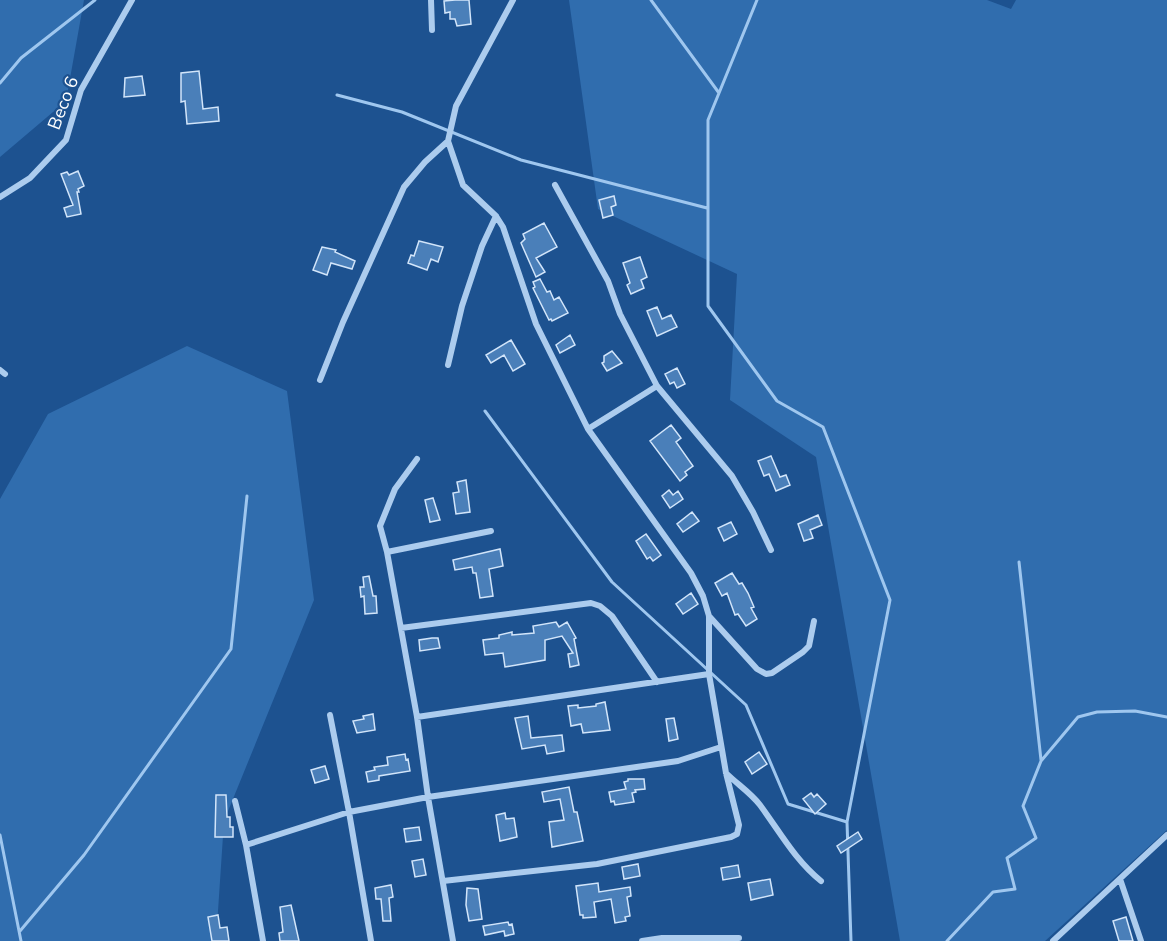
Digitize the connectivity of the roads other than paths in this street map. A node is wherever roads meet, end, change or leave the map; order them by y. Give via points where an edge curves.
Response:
1 (132, 0) edge
2 (431, 0) edge
3 (513, 0) edge
4 (432, 30) dead end
5 (448, 141) junction
6 (555, 185) dead end
7 (0, 197) edge
8 (496, 216) junction
9 (448, 365) dead end
10 (320, 380) dead end
11 (657, 386) junction
12 (588, 429) junction
13 (417, 459) dead end
14 (491, 531) dead end
15 (771, 550) dead end
16 (387, 552) junction
17 (709, 616) junction
18 (814, 621) dead end
19 (401, 628) junction
20 (709, 674) junction
21 (657, 682) junction
22 (330, 715) dead end
23 (417, 717) junction
24 (721, 747) junction
25 (726, 773) junction
26 (428, 796) junction
27 (235, 801) dead end
28 (349, 812) junction
29 (1167, 835) edge
30 (246, 845) junction
31 (1120, 879) junction
32 (443, 881) junction
33 (821, 881) dead end
34 (739, 938) dead end
35 (263, 941) edge
36 (370, 941) edge
37 (453, 941) edge
38 (642, 941) edge
39 (1053, 941) edge
40 (1141, 941) edge

1 - 7 street, Beco 6 via 81,90 66,140 30,178
2 - 4 street
3 - 5 street via 456,106
5 - 8 street via 463,185
5 - 10 street via 404,187
6 - 11 street via 608,281 620,314
8 - 9 street via 462,306
8 - 12 street via 536,324
11 - 12 street
11 - 15 street via 732,476
12 - 17 street via 691,573
13 - 16 street via 395,489 380,526
14 - 16 street
16 - 19 street
17 - 18 street via 766,674 809,646
17 - 20 street
19 - 21 street via 591,603 612,616
19 - 23 street
20 - 21 street
20 - 24 street
21 - 23 street
22 - 28 street
23 - 26 street
24 - 25 street
24 - 26 street via 678,761
25 - 32 street via 740,825 731,837 597,864
25 - 33 street via 758,803 806,870
26 - 28 street
26 - 32 street
27 - 30 street
28 - 30 street
28 - 36 street
29 - 31 street
30 - 35 street
31 - 39 street
31 - 40 street
32 - 37 street
34 - 38 street

